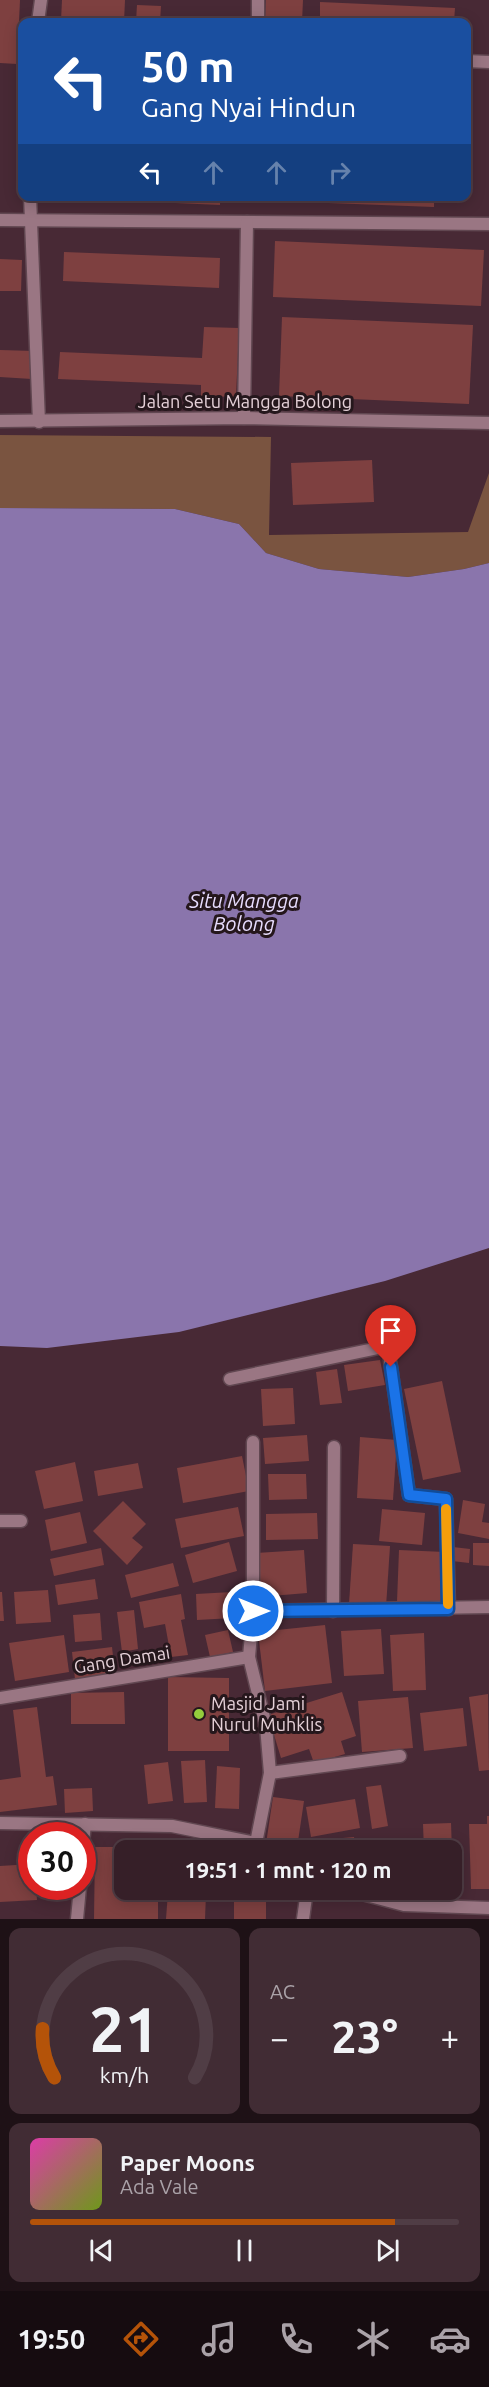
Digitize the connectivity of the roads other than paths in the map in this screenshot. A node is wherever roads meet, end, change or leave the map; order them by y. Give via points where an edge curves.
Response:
1 (41, 0) edge
2 (258, 0) edge
3 (39, 18) edge
4 (258, 18) edge
5 (471, 61) edge
6 (489, 62) edge
7 (30, 201) edge
8 (30, 219) junction
9 (0, 220) edge
10 (247, 222) junction
11 (489, 224) edge
12 (244, 418) junction
13 (0, 422) edge
14 (39, 422) junction
15 (489, 423) edge
16 (230, 1379) dead end
17 (253, 1442) dead end
18 (334, 1447) dead end
19 (0, 1521) edge
20 (21, 1521) dead end
21 (489, 1607) edge
22 (448, 1609) junction
23 (253, 1611) junction
24 (333, 1611) junction
25 (249, 1658) junction
26 (0, 1698) edge
27 (400, 1756) dead end
28 (270, 1773) junction
29 (0, 1823) edge
30 (18, 1823) edge
31 (96, 1824) edge
32 (241, 1840) edge
33 (257, 1840) edge
34 (79, 1900) edge
35 (306, 1900) edge
36 (385, 1900) edge
37 (489, 1908) edge
38 (78, 1919) edge
39 (303, 1919) edge

1 - 3 street
2 - 4 street
5 - 6 street
7 - 8 street
8 - 9 street
8 - 10 street
8 - 14 street
10 - 11 street
10 - 12 street
12 - 14 street, Jalan Setu Mangga Bolong
12 - 15 street, Jalan Setu Mangga Bolong
13 - 14 street, Jalan Setu Mangga Bolong
16 - 22 street via 388,1346 409,1495 446,1499
17 - 23 street
18 - 24 street
19 - 20 street
21 - 22 street
22 - 24 street
23 - 24 street
23 - 25 street
25 - 26 street, Gang Damai
25 - 28 street via 266,1726
27 - 28 street
28 - 33 street
29 - 30 street
31 - 32 street via 172,1826
34 - 38 street
35 - 39 street
36 - 37 street via 404,1905

